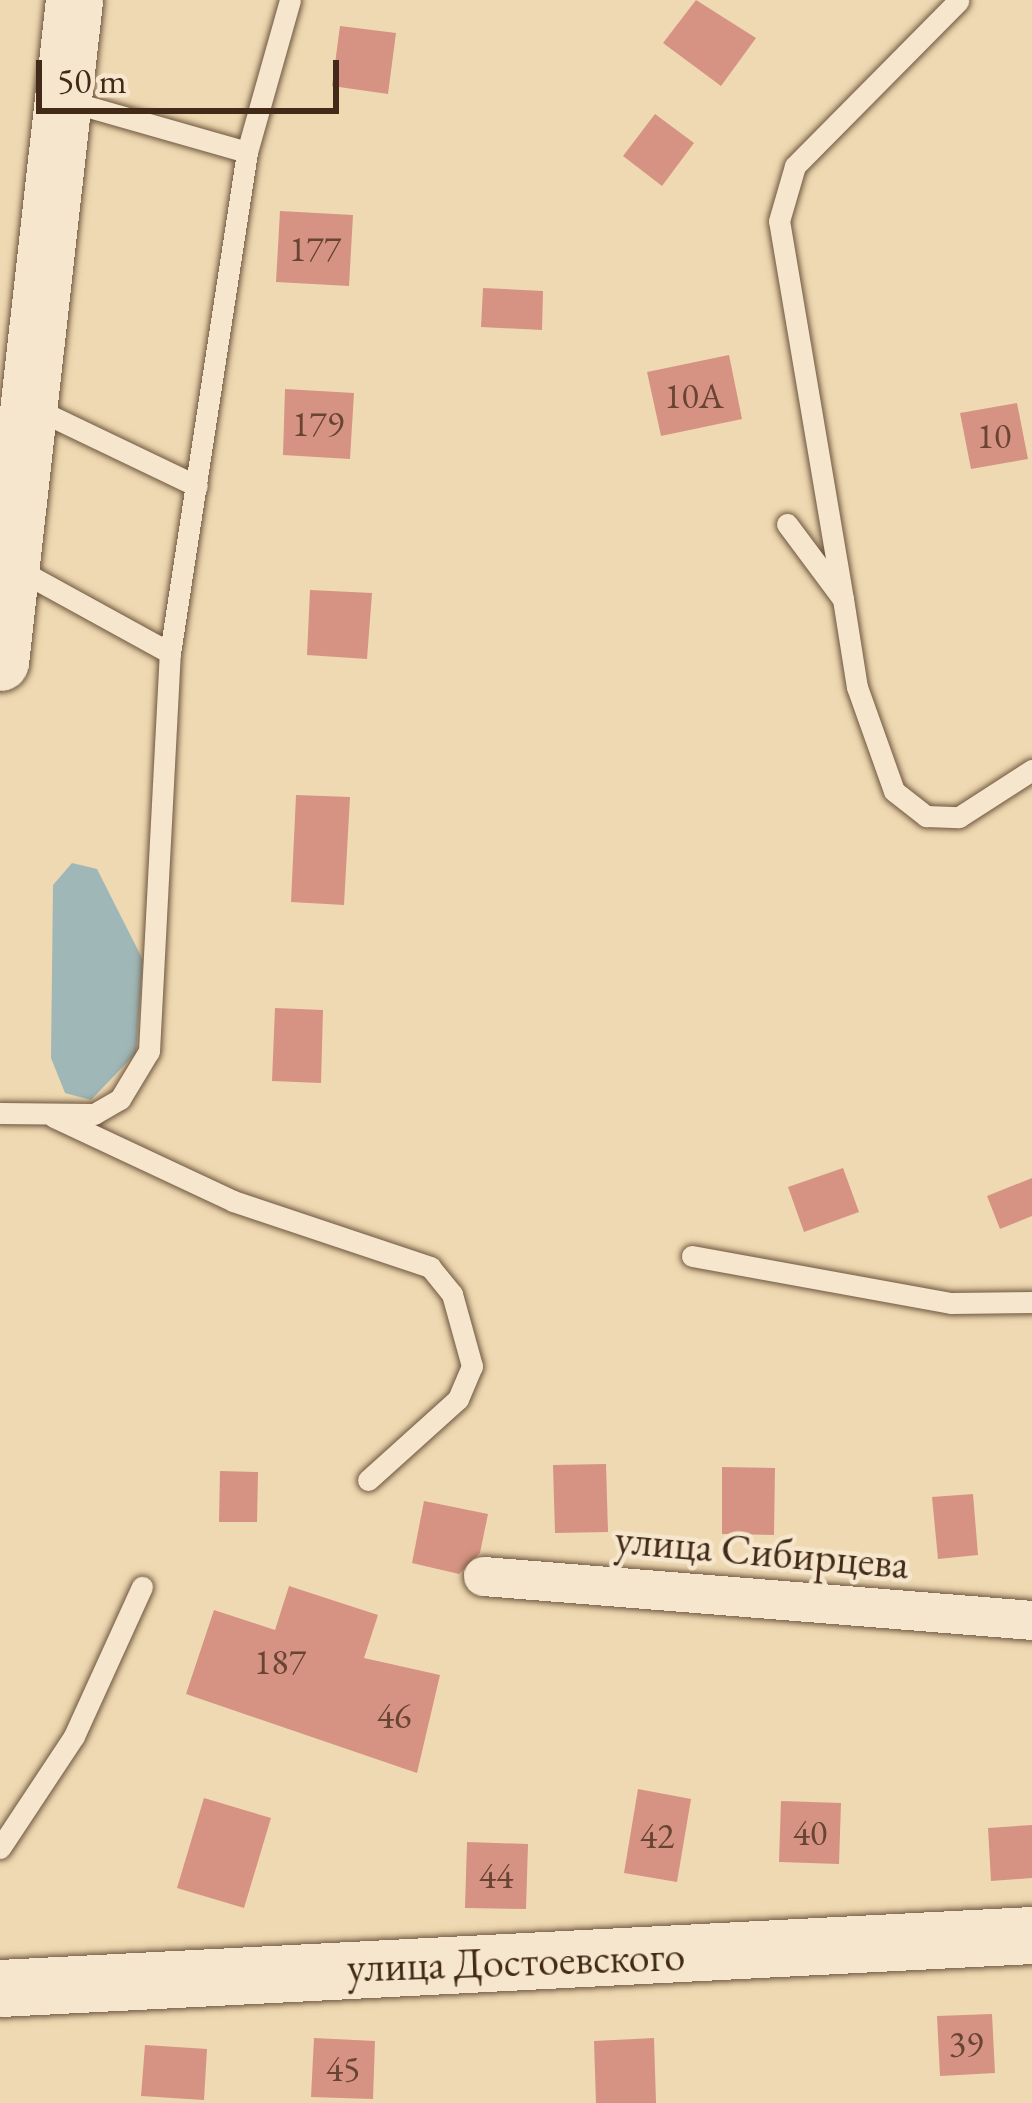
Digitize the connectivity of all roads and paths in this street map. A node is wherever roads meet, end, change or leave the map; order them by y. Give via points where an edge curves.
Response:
1 (74, 0) edge
2 (290, 0) edge
3 (958, 1) edge
4 (62, 99) junction
5 (247, 152) junction
6 (26, 404) junction
7 (197, 486) junction
8 (788, 524) dead end
9 (11, 566) junction
10 (843, 599) junction
11 (170, 652) junction
12 (0, 662) edge
13 (1032, 770) edge
14 (0, 1113) edge
15 (54, 1117) junction
16 (692, 1256) dead end
17 (1032, 1302) edge
18 (368, 1480) dead end
19 (483, 1576) dead end
20 (142, 1587) dead end
21 (1032, 1620) edge
22 (0, 1848) edge
23 (1032, 1935) edge
24 (0, 1988) edge

1 - 4 main road
2 - 5 lane
3 - 10 lane via 794,166 779,221
4 - 5 lane
4 - 6 main road
5 - 7 lane
6 - 7 lane
6 - 9 main road
7 - 11 lane
8 - 10 lane
9 - 11 lane
9 - 12 main road
10 - 13 lane via 857,687 894,791 926,816 958,817
11 - 15 lane via 149,1051 120,1099
14 - 15 lane
15 - 18 lane via 233,1201 430,1268 452,1294 472,1366 458,1399
16 - 17 lane via 952,1303
19 - 21 street, улица Сибирцева
20 - 22 lane via 74,1736
23 - 24 main road, улица Достоевского

